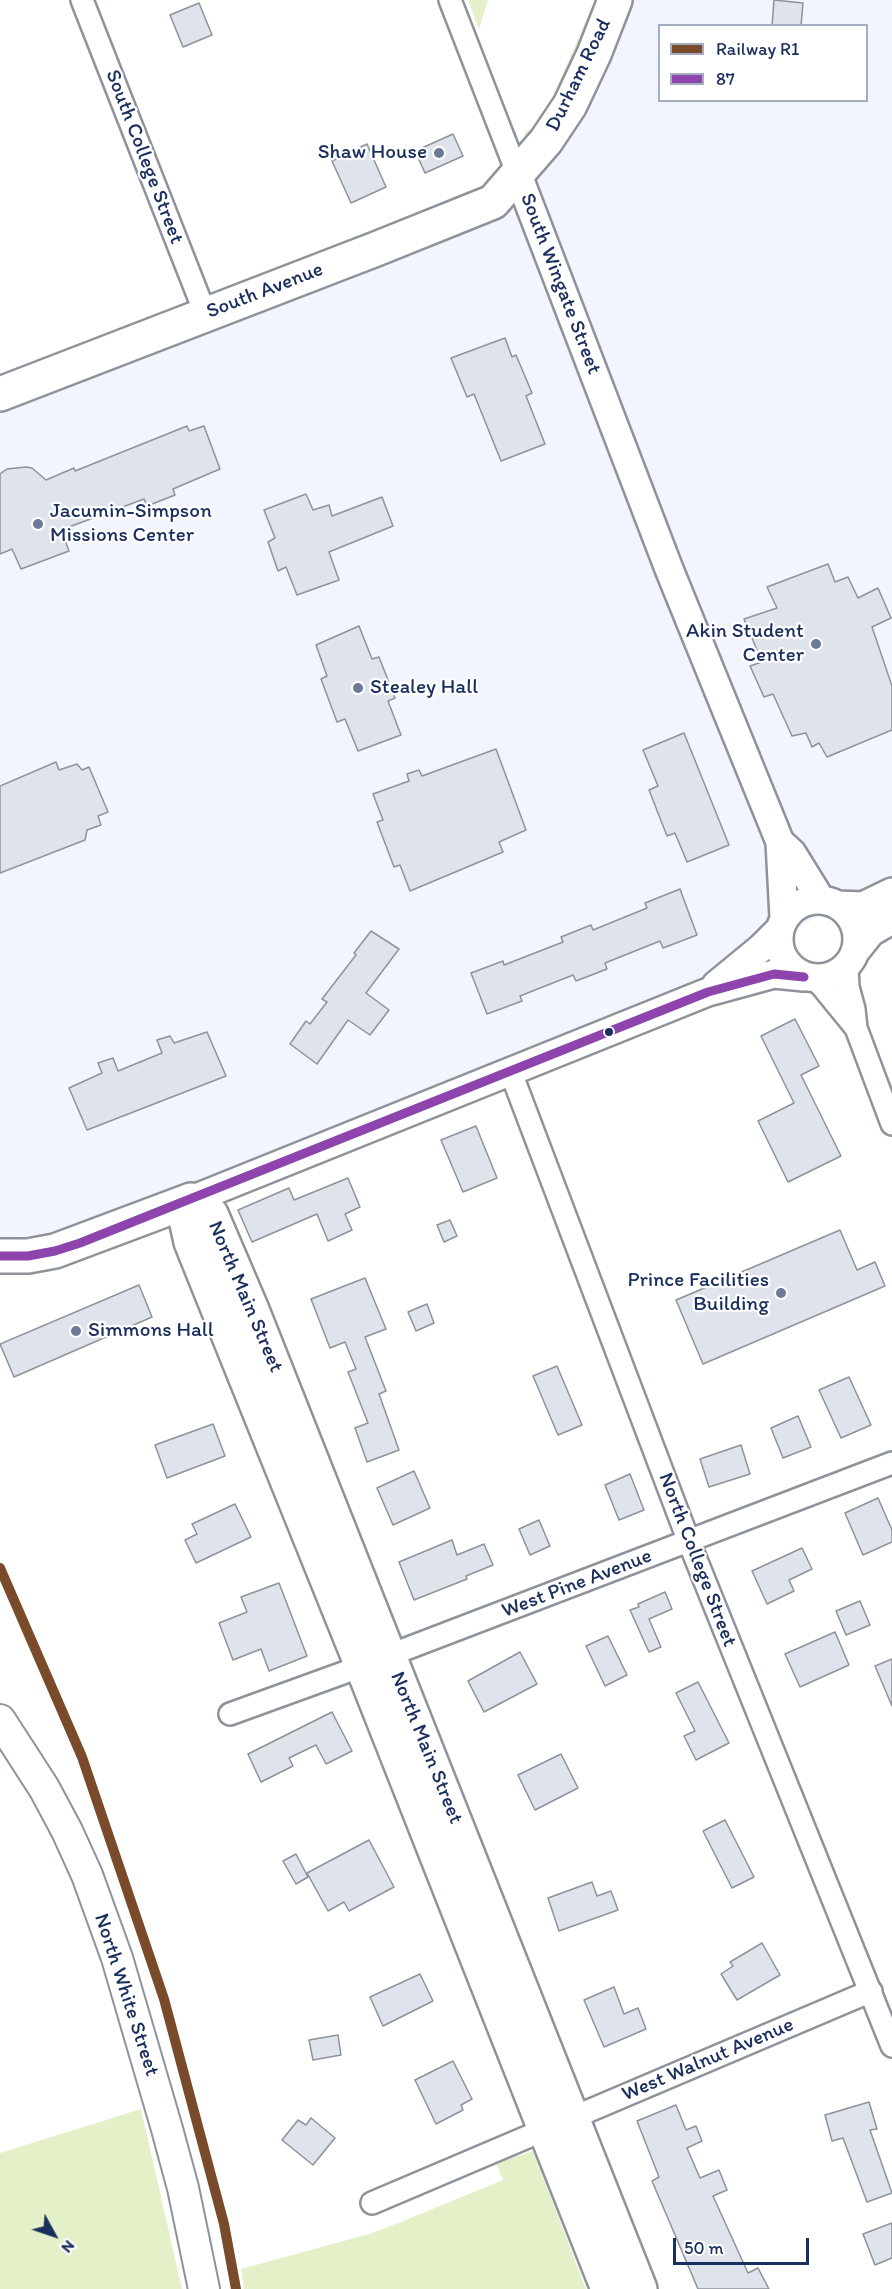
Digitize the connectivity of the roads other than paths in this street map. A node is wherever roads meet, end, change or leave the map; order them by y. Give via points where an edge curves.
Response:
1 (82, 0) edge
2 (450, 0) edge
3 (615, 0) edge
4 (518, 175) junction
5 (205, 313) junction
6 (1, 394) edge
7 (780, 842) junction
8 (892, 892) edge
9 (830, 903) junction
10 (892, 920) edge
11 (782, 923) junction
12 (851, 959) junction
13 (810, 978) junction
14 (708, 992) junction
15 (856, 1028) junction
16 (510, 1070) junction
17 (892, 1124) edge
18 (190, 1200) junction
19 (0, 1256) edge
20 (892, 1463) edge
21 (689, 1542) junction
22 (375, 1660) junction
23 (230, 1714) dead end
24 (0, 1720) edge
25 (871, 1992) junction
26 (892, 2046) edge
27 (559, 2123) junction
28 (372, 2203) dead end
29 (204, 2289) edge
30 (608, 2289) edge
31 (640, 2289) edge

1 - 5 street, South College Street
2 - 4 street, South Wingate Street
3 - 4 main road, Durham Road via 570,105
4 - 5 main road, South Avenue via 493,202
4 - 7 street, South Wingate Street via 669,568
5 - 6 main road, South Avenue
7 - 9 street
7 - 11 street
8 - 9 street via 864,906
9 - 11 street via 803,903 792,909
9 - 12 street via 848,914 855,926 858,939
10 - 12 street via 871,932
11 - 13 street via 778,941 785,963
11 - 14 street via 761,948
12 - 13 street via 829,978
12 - 15 street via 848,987
13 - 14 street via 774,974
13 - 15 street
14 - 16 street
15 - 17 street
16 - 18 street
16 - 21 street, North College Street
18 - 19 main road via 55,1251
18 - 22 main road, North Main Street via 187,1224 191,1242
20 - 21 street, West Pine Avenue
21 - 22 street, West Pine Avenue
21 - 25 street, North College Street
22 - 23 street, West Pine Avenue
22 - 27 main road, North Main Street
24 - 29 main road, North White Street via 60,1816 87,1875 117,1958 167,2129
25 - 26 street, North College Street
25 - 27 street, West Walnut Avenue
27 - 28 street, West Walnut Avenue
27 - 30 main road, North Main Street
27 - 31 main road, North Main Street

